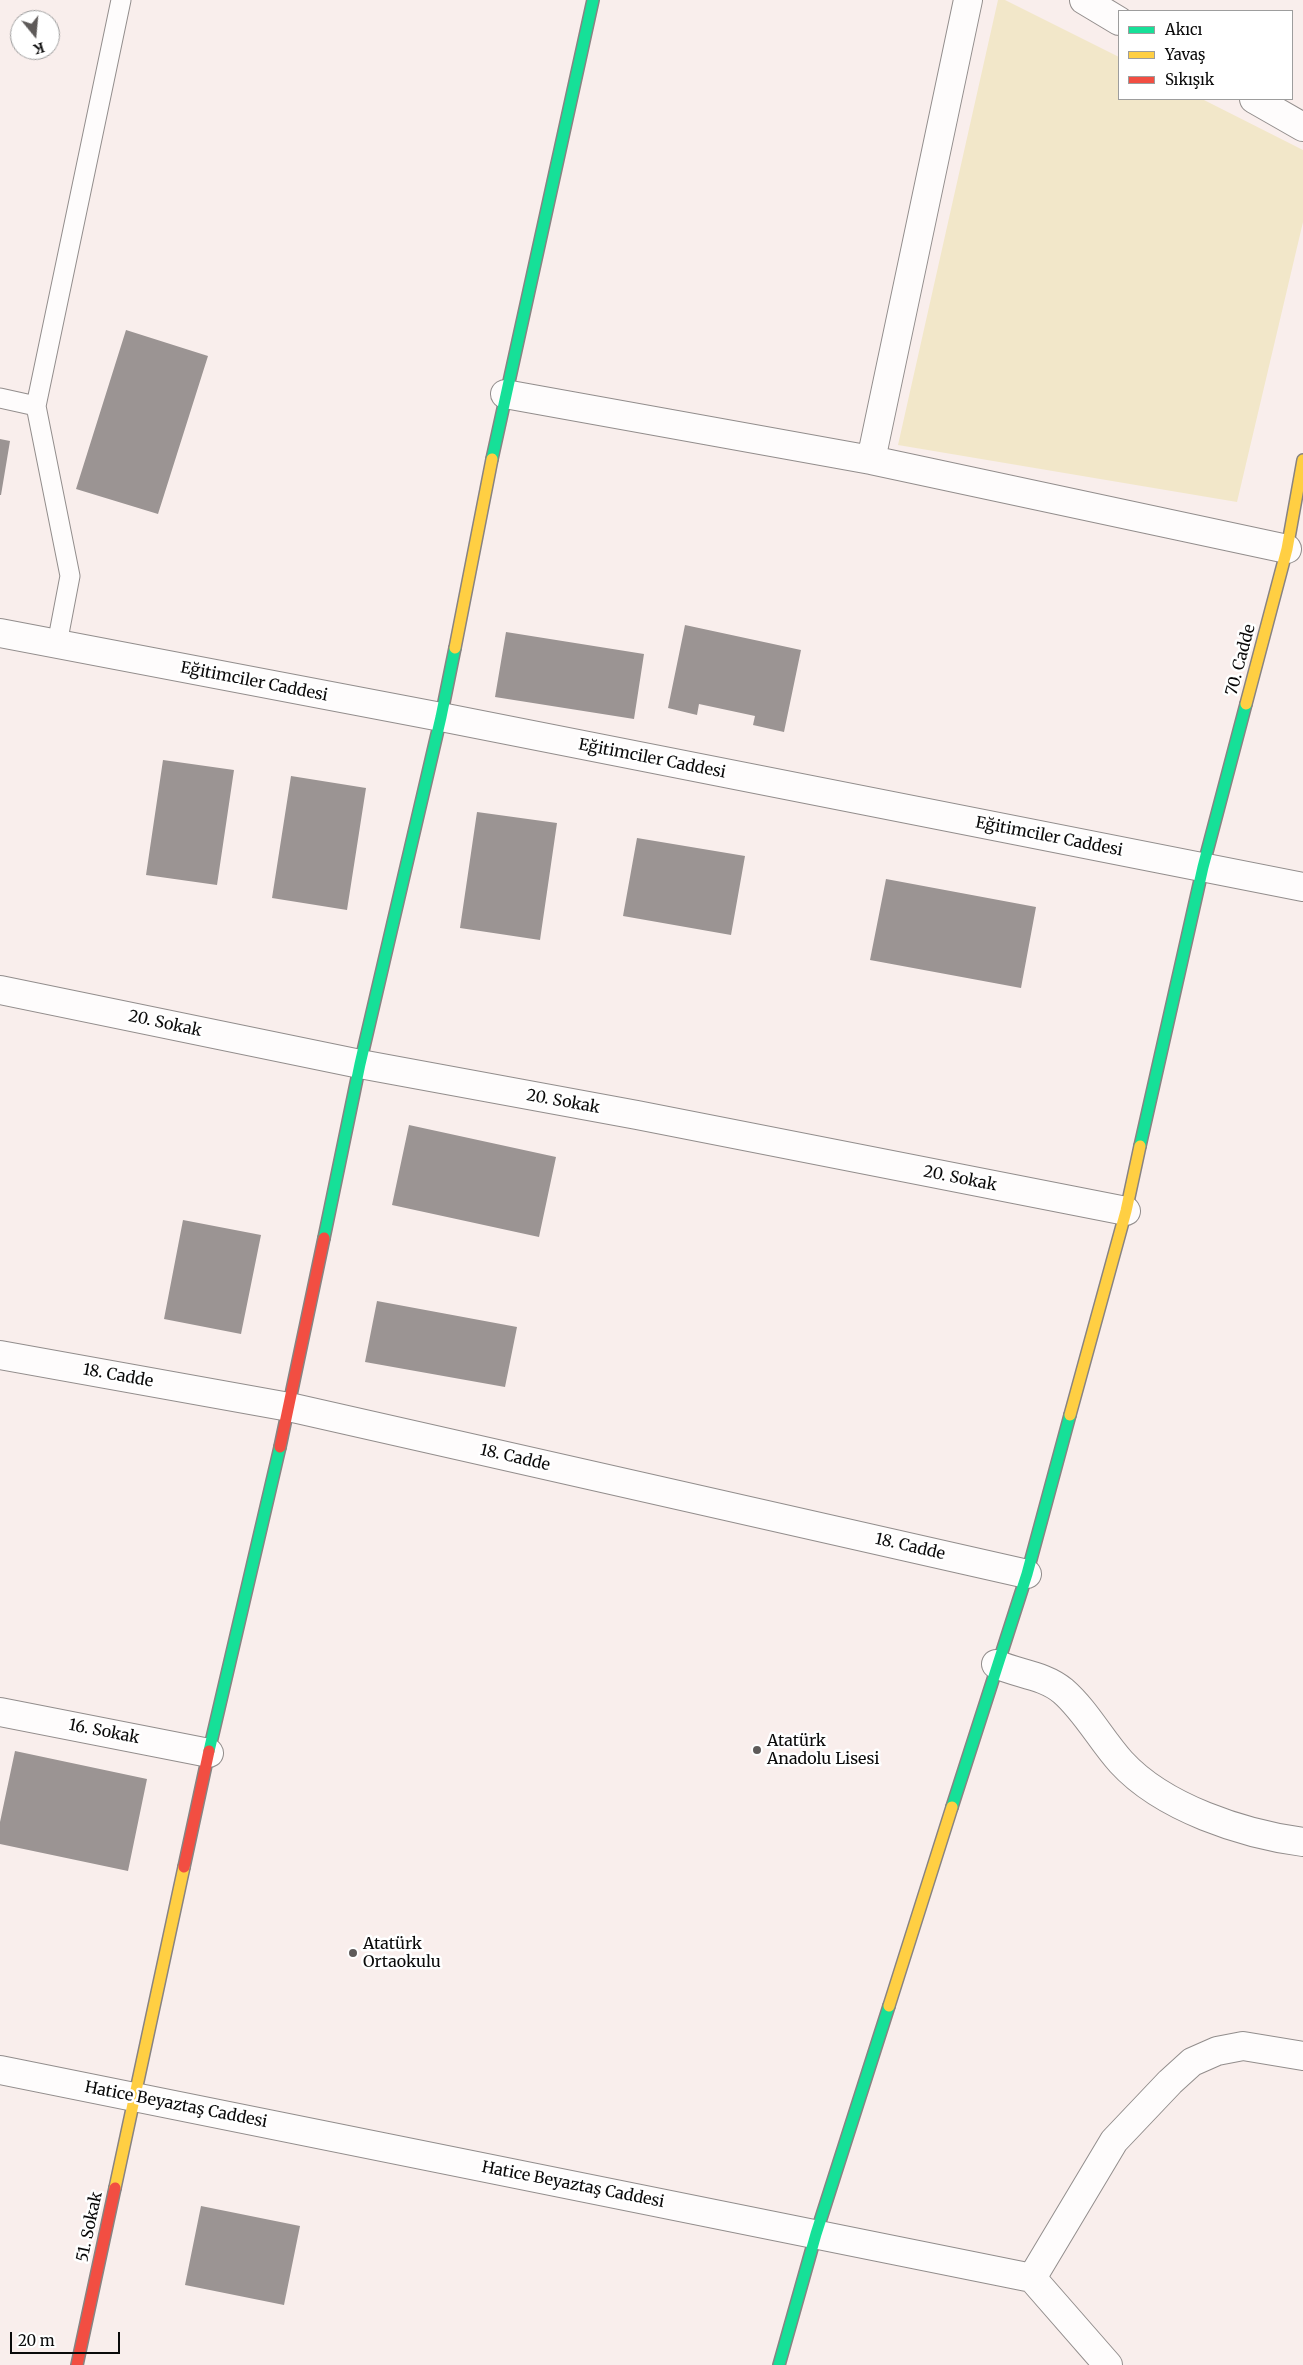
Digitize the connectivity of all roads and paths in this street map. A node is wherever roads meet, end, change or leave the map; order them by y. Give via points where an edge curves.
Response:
1 (121, 0) edge
2 (592, 0) edge
3 (968, 0) edge
4 (1084, 0) edge
5 (1118, 19) edge
6 (1256, 100) edge
7 (1303, 127) edge
8 (505, 394) junction
9 (0, 398) edge
10 (36, 406) junction
11 (871, 460) junction
12 (1303, 460) edge
13 (1287, 549) junction
14 (0, 633) edge
15 (57, 644) junction
16 (441, 717) junction
17 (1203, 867) junction
18 (1303, 888) edge
19 (0, 990) edge
20 (360, 1064) junction
21 (1126, 1212) junction
22 (0, 1355) edge
23 (289, 1407) junction
24 (1027, 1574) junction
25 (996, 1664) junction
26 (0, 1712) edge
27 (209, 1753) junction
28 (1303, 1842) edge
29 (1303, 2056) edge
30 (0, 2070) edge
31 (136, 2096) junction
32 (816, 2234) junction
33 (1032, 2278) junction
34 (77, 2365) edge
35 (779, 2365) edge
36 (1108, 2365) edge

1 - 10 lane
2 - 8 street, 51. Sokak
3 - 11 street
4 - 5 street
6 - 7 street
8 - 11 street
8 - 16 street, 51. Sokak
9 - 10 lane
10 - 15 lane via 70,576
11 - 13 street
12 - 13 street, 70. Cadde
13 - 17 street, 70. Cadde
14 - 15 street, Eğitimciler Caddesi
15 - 16 street, Eğitimciler Caddesi
16 - 17 street, Eğitimciler Caddesi
16 - 20 street, 51. Sokak
17 - 18 street, Eğitimciler Caddesi
17 - 21 street, 70. Cadde
19 - 20 street, 20. Sokak
20 - 21 street, 20. Sokak
20 - 23 street, 51. Sokak
21 - 24 street, 70. Cadde
22 - 23 street, 18. Cadde
23 - 24 street, 18. Cadde
23 - 27 street, 51. Sokak
24 - 25 street, 70. Cadde
25 - 28 street via 1049,1682 1063,1691 1121,1762 1166,1796 1226,1825 1264,1836
25 - 32 street, 70. Cadde
26 - 27 street, 16. Sokak
27 - 31 street, 51. Sokak
29 - 33 street via 1243,2046 1217,2051 1192,2062 1114,2141
30 - 31 street, Hatice Beyaztaş Caddesi
31 - 32 street, Hatice Beyaztaş Caddesi
31 - 34 street, 51. Sokak
32 - 33 street, Hatice Beyaztaş Caddesi
32 - 35 street, 70. Cadde
33 - 36 street

